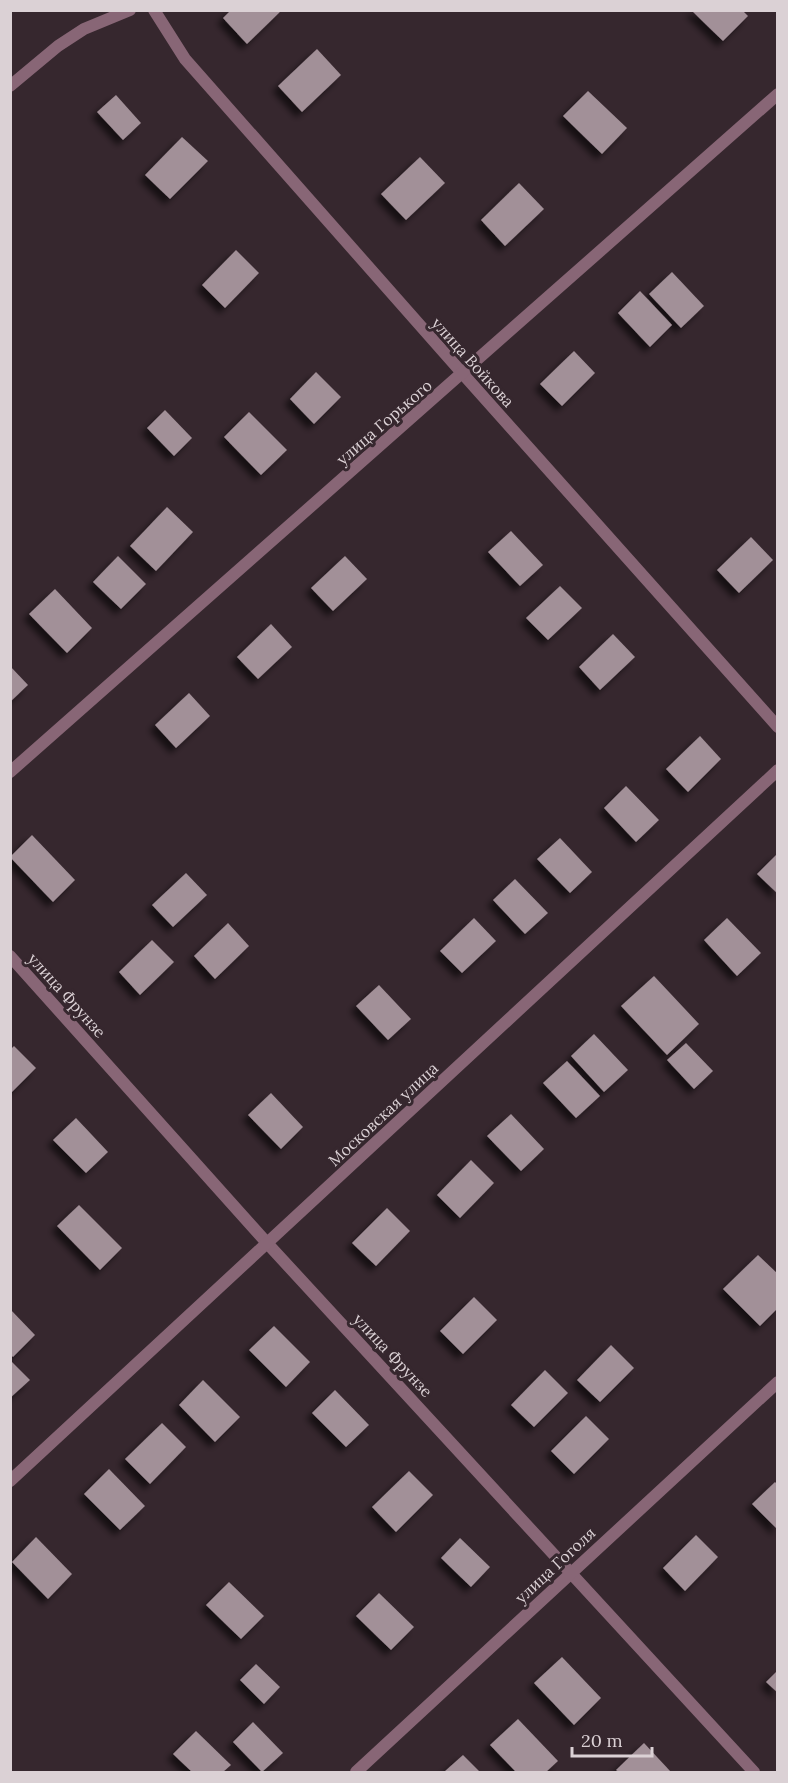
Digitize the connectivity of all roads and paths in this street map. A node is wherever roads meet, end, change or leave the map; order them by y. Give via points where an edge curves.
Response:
1 (130, 10) edge
2 (154, 10) edge
3 (10, 86) edge
4 (777, 94) edge
5 (463, 374) junction
6 (777, 727) edge
7 (777, 770) edge
8 (10, 772) edge
9 (10, 956) edge
10 (267, 1243) junction
11 (777, 1382) edge
12 (10, 1481) edge
13 (571, 1573) junction
14 (356, 1773) edge
15 (754, 1773) edge

1 - 3 street via 84,29
2 - 5 street, улица Войкова via 185,59
4 - 5 street, улица Горького
5 - 6 street, улица Войкова
5 - 8 street, улица Горького
7 - 10 street, Московская улица
9 - 10 street, улица Фрунзе
10 - 12 street, Московская улица
10 - 13 street, улица Фрунзе
11 - 13 street, улица Гоголя
13 - 14 street, улица Гоголя
13 - 15 street, улица Фрунзе

